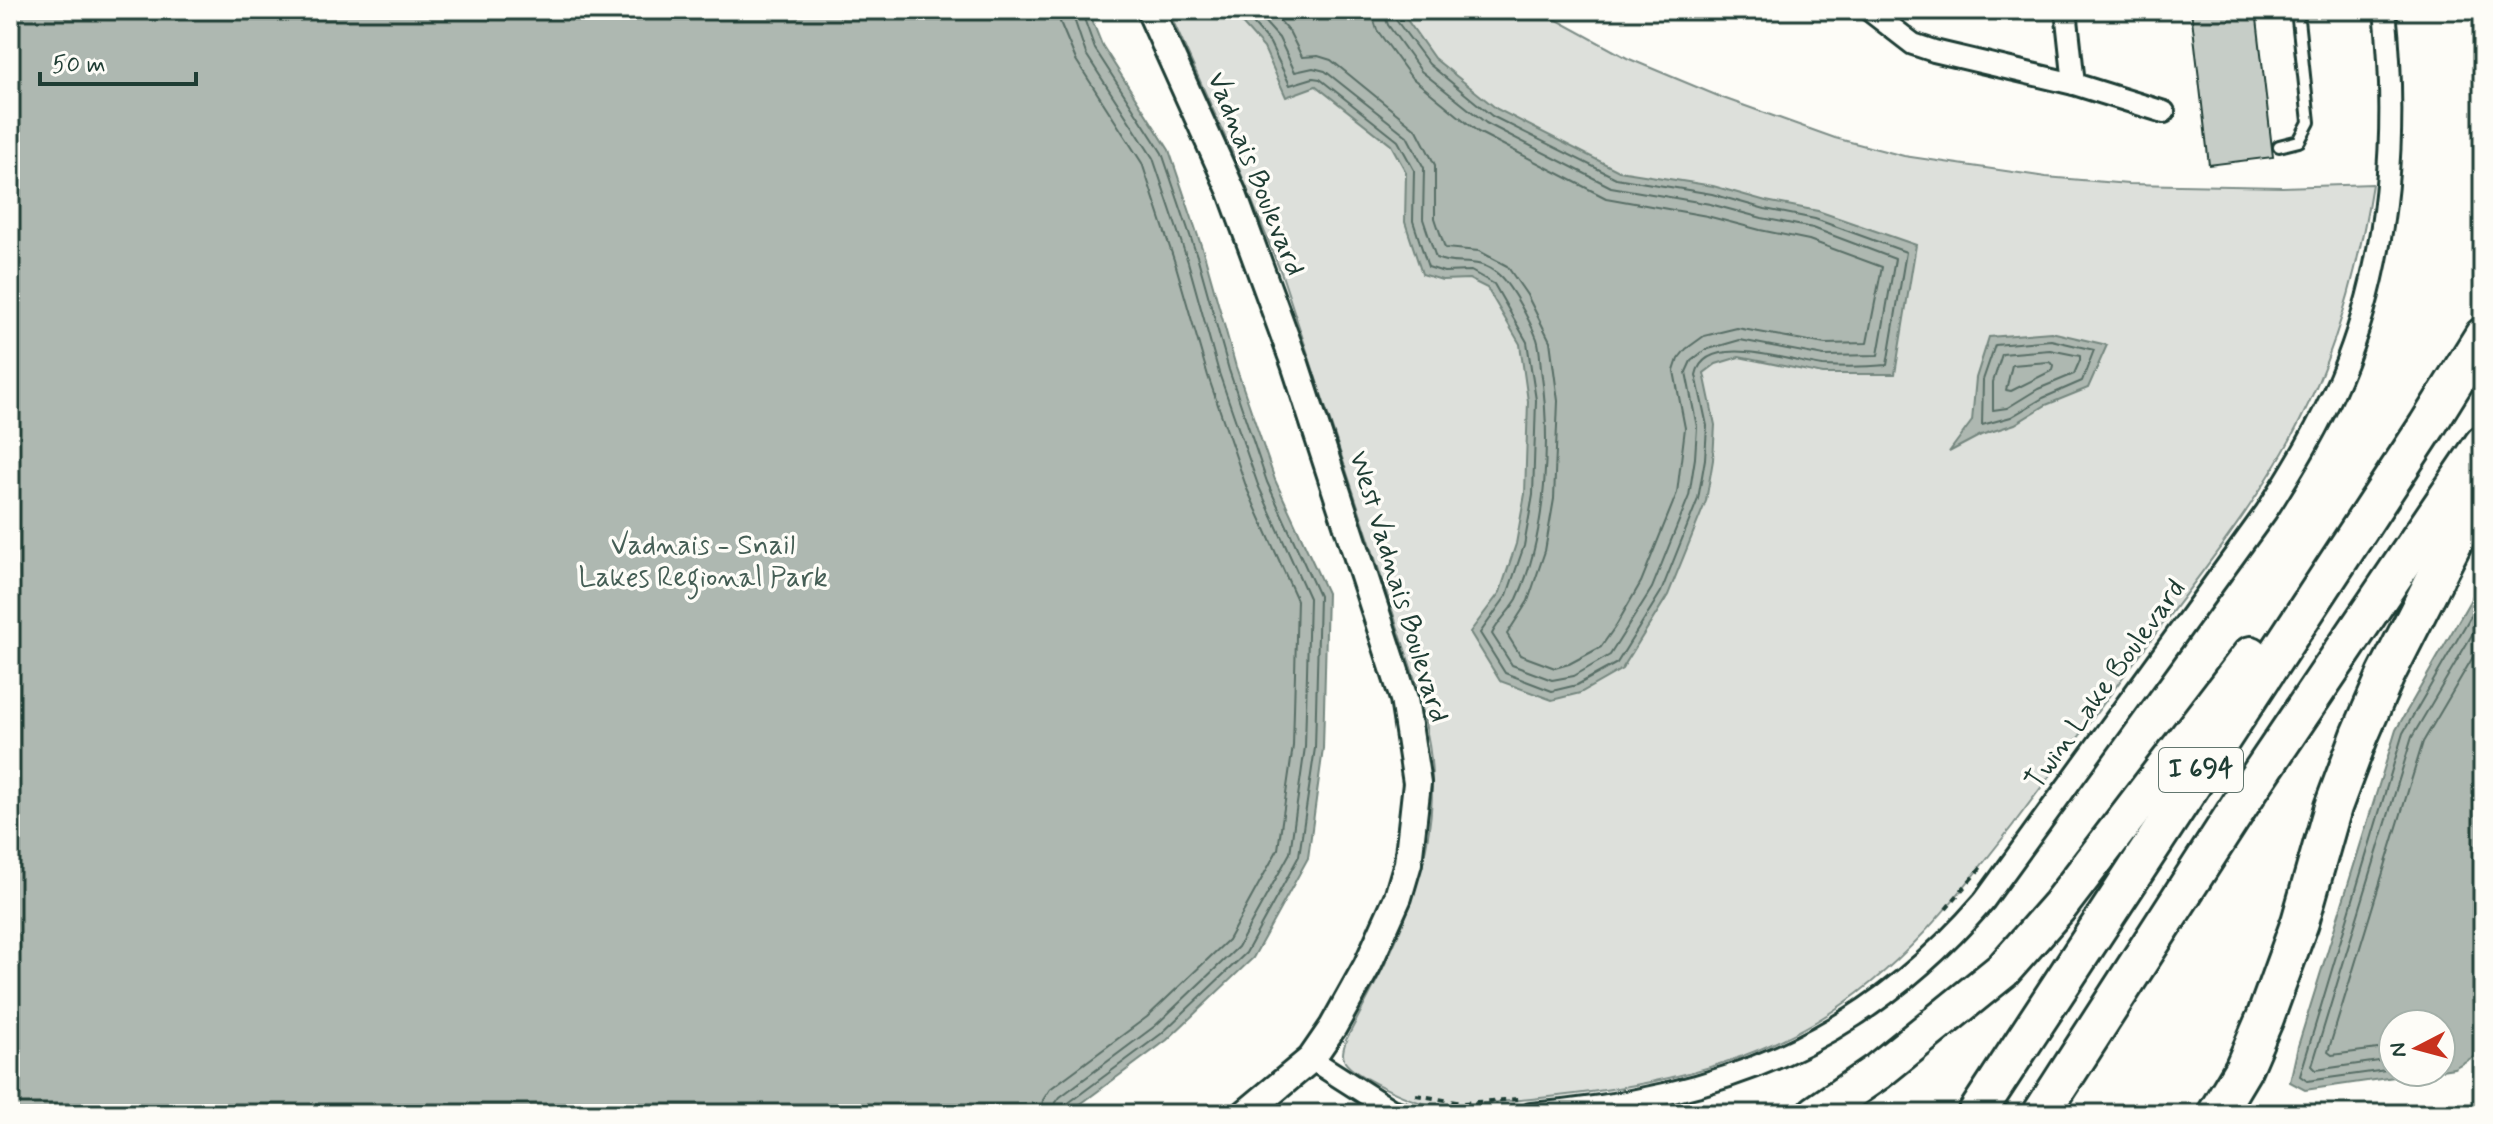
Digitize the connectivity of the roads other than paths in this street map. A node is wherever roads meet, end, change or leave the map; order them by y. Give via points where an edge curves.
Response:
1 (1150, 10) edge
2 (1869, 10) edge
3 (2066, 10) edge
4 (2297, 10) edge
5 (2385, 10) edge
6 (2074, 84) junction
7 (2164, 112) dead end
8 (2279, 146) dead end
9 (2483, 336) edge
10 (1295, 364) joint
11 (2427, 426) junction
12 (2483, 444) edge
13 (2483, 484) edge
14 (1311, 1059) junction
15 (1526, 1106) edge
16 (1395, 1113) edge
17 (1245, 1114) edge
18 (1816, 1114) edge
19 (1976, 1114) edge
20 (2041, 1114) edge
21 (2216, 1114) edge

1 - 10 street, Vadnais Boulevard via 1232,192
2 - 6 street via 1913,44
3 - 6 street
4 - 8 lane via 2309,122 2299,141
5 - 15 street, Twin Lake Boulevard via 2391,116 2382,234 2341,377 2304,452 2266,512 1984,901 1913,975 1870,1007 1737,1075 1616,1106
6 - 7 street
9 - 11 highway, I 694
10 - 14 street, West Vadnais Boulevard via 1404,699 1417,783 1408,863 1398,897 1367,966
11 - 18 highway via 2030,941 1974,996
11 - 19 highway, I 694
12 - 20 highway, I 694 via 2260,774
13 - 21 highway via 2360,735 2265,1018
14 - 16 street
14 - 17 street, West Vadnais Boulevard

